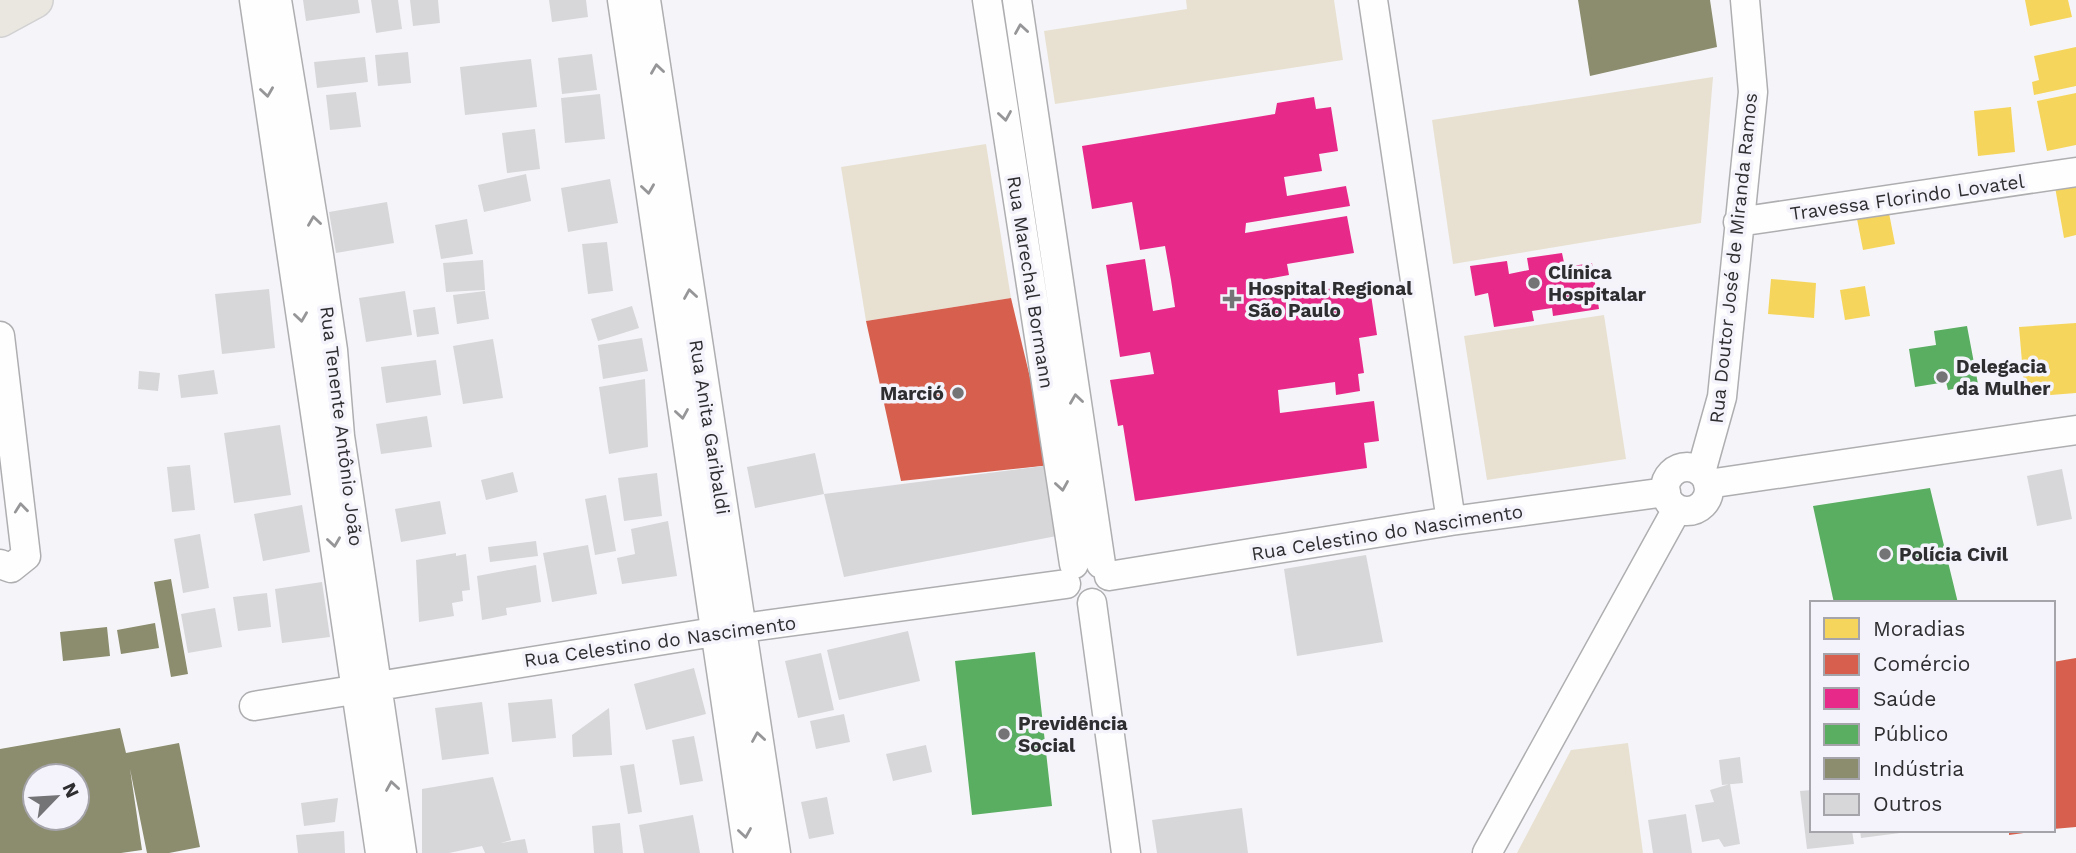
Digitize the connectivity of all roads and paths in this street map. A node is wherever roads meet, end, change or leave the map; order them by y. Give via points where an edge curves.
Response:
1 (35, 0) edge
2 (254, 0) edge
3 (278, 0) edge
4 (622, 0) edge
5 (646, 0) edge
6 (987, 0) edge
7 (1017, 0) edge
8 (1373, 0) edge
9 (1745, 0) edge
10 (0, 19) edge
11 (639, 31) junction
12 (271, 37) junction
13 (1027, 66) junction
14 (998, 71) junction
15 (2076, 172) edge
16 (1738, 222) junction
17 (1054, 250) junction
18 (1026, 254) junction
19 (0, 335) edge
20 (2076, 430) edge
21 (1069, 440) junction
22 (8, 452) edge
23 (1704, 478) junction
24 (1672, 500) junction
25 (1451, 521) junction
26 (0, 564) edge
27 (1087, 572) junction
28 (728, 630) junction
29 (366, 686) junction
30 (254, 706) dead end
31 (751, 781) junction
32 (380, 853) edge
33 (402, 853) edge
34 (748, 853) edge
35 (776, 853) edge
36 (1126, 853) edge
37 (1487, 853) edge

1 - 10 main road
2 - 12 street, Rua Tenente Antônio João
3 - 12 street, Rua Tenente Antônio João
4 - 11 street, Rua Anita Garibaldi
5 - 11 street, Rua Anita Garibaldi
6 - 14 street, Rua Marechal Bormann
13 -> 7 street, Rua Marechal Bormann
8 - 25 street
9 - 16 street, Rua Doutor José de Miranda Ramos via 1753,92
11 - 28 street, Rua Anita Garibaldi
12 - 29 street, Rua Tenente Antônio João
13 - 14 street
13 - 17 street, Rua Marechal Bormann
14 -> 18 street, Rua Marechal Bormann
15 - 16 street, Travessa Florindo Lovatel
16 - 23 street, Rua Doutor José de Miranda Ramos via 1722,397
17 - 18 street
21 -> 17 street, Rua Marechal Bormann
18 - 21 street, Rua Marechal Bormann
19 - 22 street
20 - 23 street
21 - 27 street, Rua Marechal Bormann
26 -> 22 street via 11,568 26,556
23 - 24 street, Rua Doutor José de Miranda Ramos via 1708,498 1699,508 1692,511
24 - 25 street, Rua Celestino do Nascimento
24 - 37 street
25 - 27 street, Rua Celestino do Nascimento
27 - 28 street, Rua Celestino do Nascimento
27 - 36 street via 1104,596 1092,603
28 - 29 street, Rua Celestino do Nascimento
28 - 31 street, Rua Anita Garibaldi
29 - 30 street, Rua Celestino do Nascimento
29 - 32 street, Rua Tenente Antônio João
33 -> 29 street, Rua Tenente Antônio João
31 -> 34 street, Rua Anita Garibaldi
31 - 35 street, Rua Anita Garibaldi

